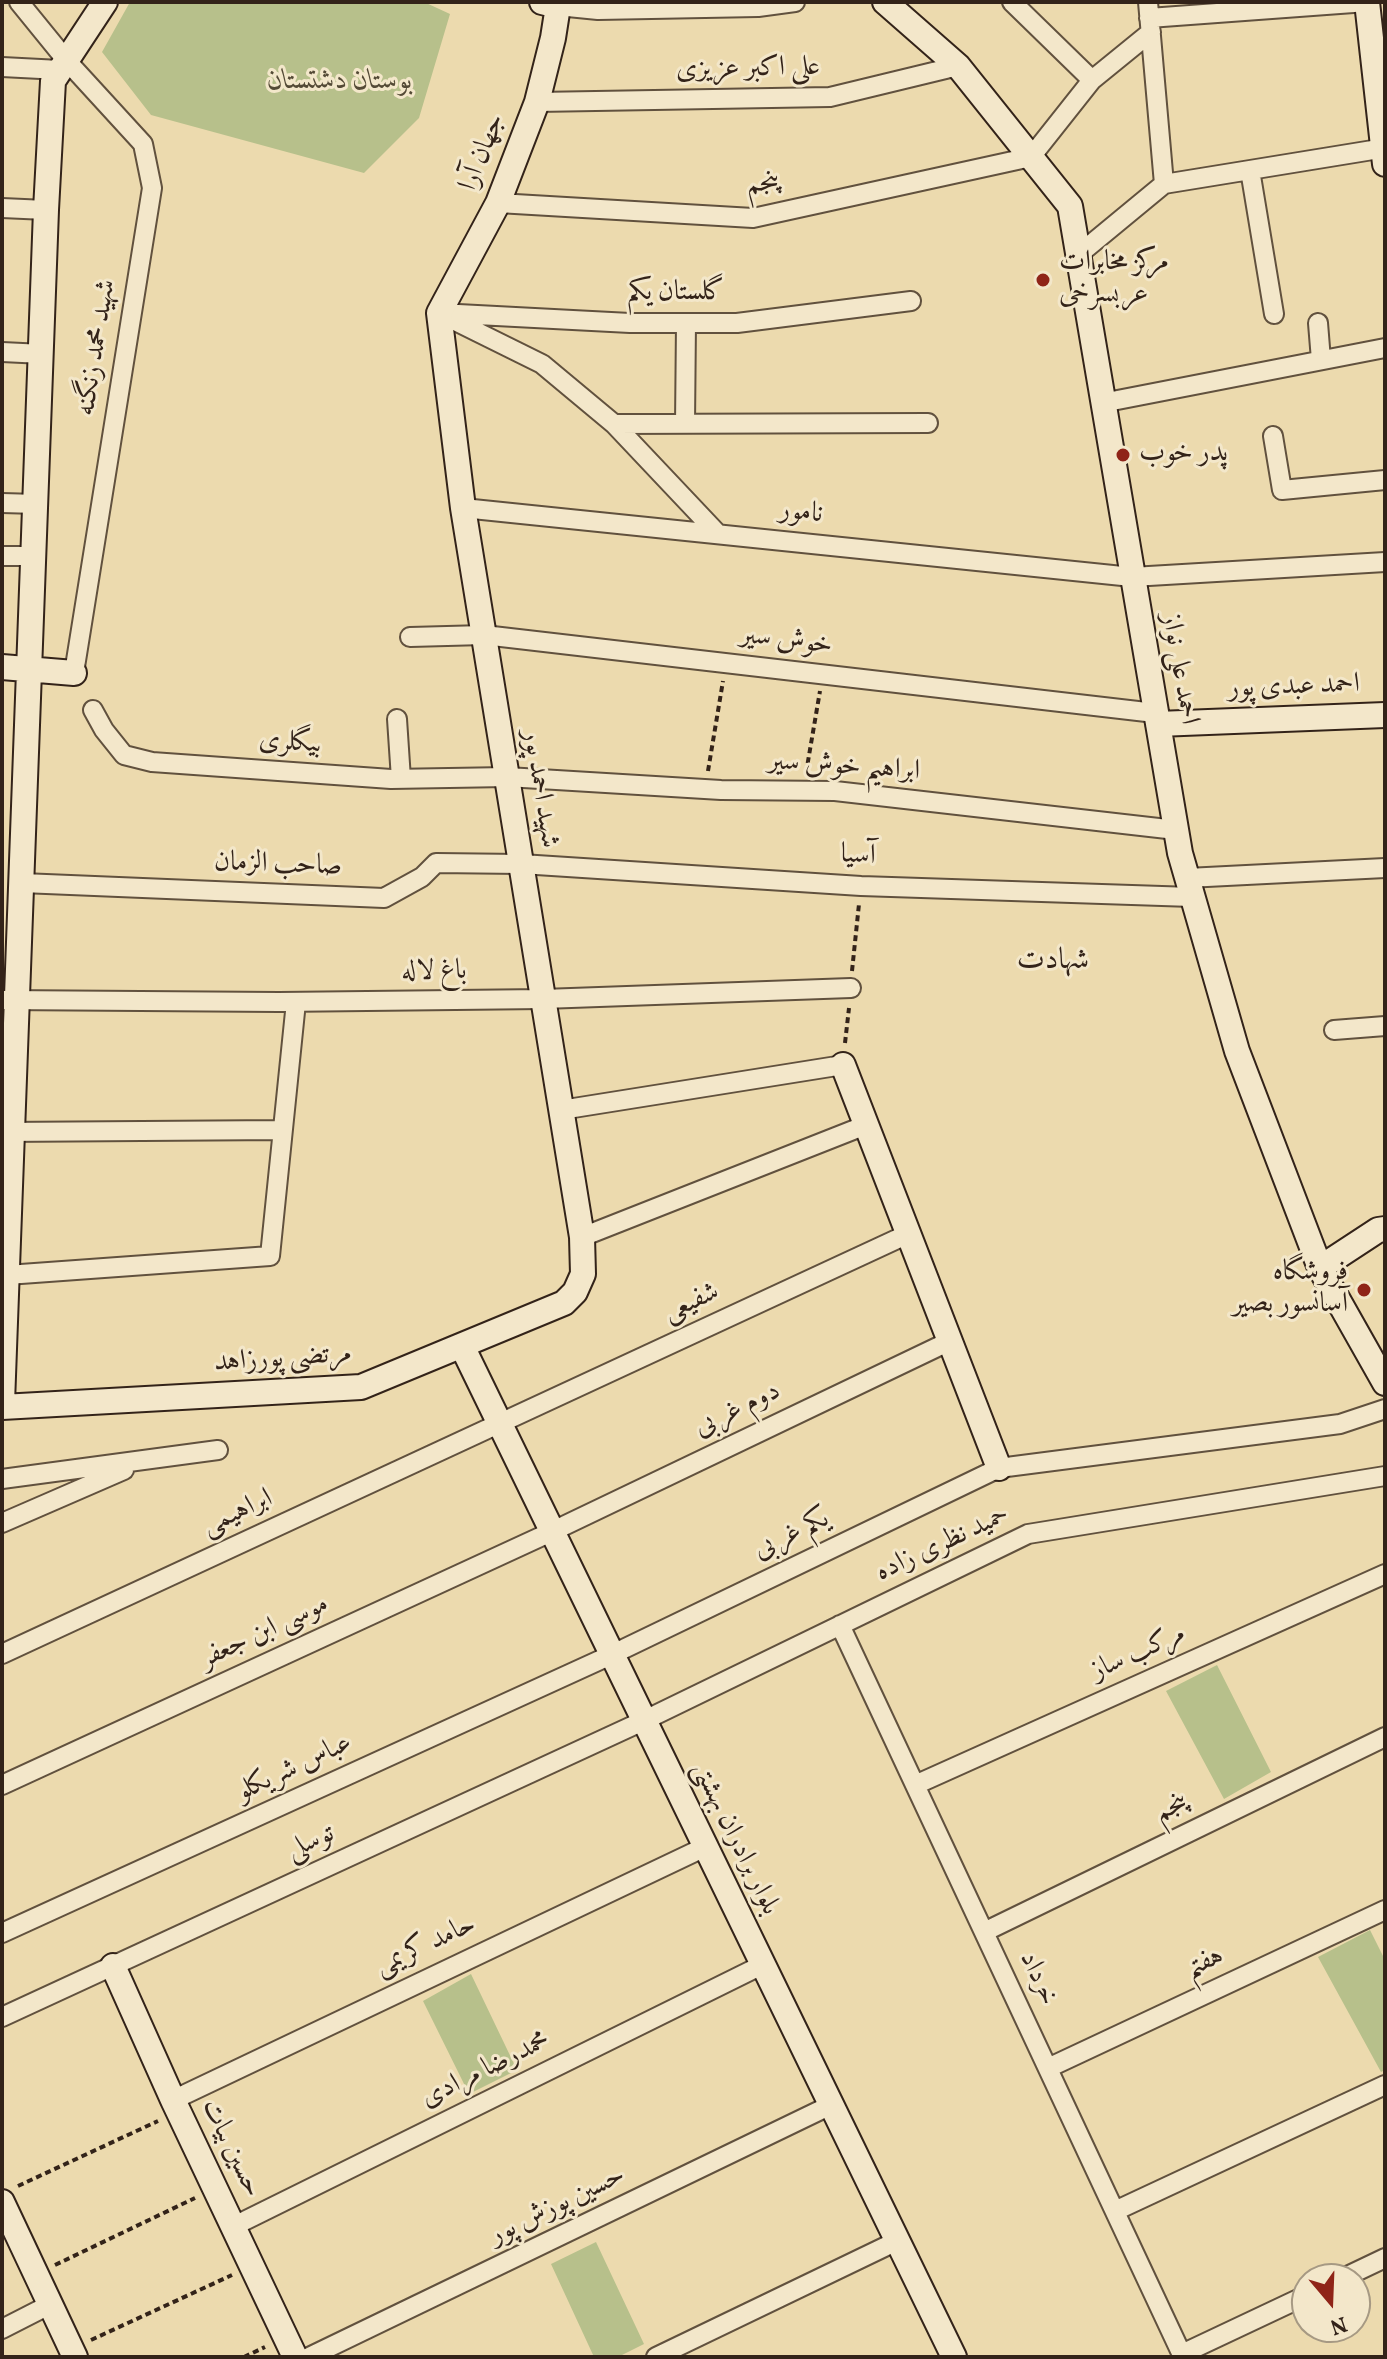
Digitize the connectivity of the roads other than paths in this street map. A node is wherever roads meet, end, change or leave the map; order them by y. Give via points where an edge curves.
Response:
1 (19, 2) edge
2 (105, 2) edge
3 (795, 2) edge
4 (885, 2) edge
5 (1012, 2) edge
6 (550, 4) edge
7 (598, 6) edge
8 (1374, 15) edge
9 (1149, 17) edge
10 (64, 66) junction
11 (958, 66) junction
12 (2, 67) edge
13 (1092, 80) junction
14 (537, 102) junction
15 (1384, 154) edge
16 (1031, 157) junction
17 (1250, 170) junction
18 (1164, 184) junction
19 (498, 203) junction
20 (2, 208) edge
21 (46, 210) junction
22 (1078, 255) junction
23 (911, 301) dead end
24 (439, 313) junction
25 (1274, 314) dead end
26 (686, 323) junction
27 (1318, 323) dead end
28 (1385, 348) edge
29 (2, 352) edge
30 (43, 354) junction
31 (1321, 360) junction
32 (1102, 403) junction
33 (928, 423) dead end
34 (614, 424) junction
35 (685, 424) junction
36 (1273, 436) dead end
37 (1385, 480) edge
38 (2, 503) edge
39 (37, 504) junction
40 (463, 508) junction
41 (717, 533) junction
42 (2, 556) edge
43 (34, 556) junction
44 (1385, 562) edge
45 (1132, 577) junction
46 (484, 635) junction
47 (410, 637) dead end
48 (2, 667) edge
49 (29, 668) junction
50 (74, 673) joint
51 (93, 710) dead end
52 (1385, 715) edge
53 (1156, 718) junction
54 (397, 719) dead end
55 (507, 777) junction
56 (401, 779) junction
57 (1176, 830) junction
58 (521, 864) junction
59 (1385, 868) edge
60 (22, 883) junction
61 (1189, 887) junction
62 (851, 988) dead end
63 (543, 999) junction
64 (10, 1000) edge
65 (296, 1002) junction
66 (1385, 1026) edge
67 (1334, 1030) dead end
68 (843, 1065) joint
69 (561, 1110) junction
70 (866, 1125) junction
71 (282, 1130) junction
72 (7, 1132) edge
73 (1385, 1229) edge
74 (908, 1234) junction
75 (582, 1237) junction
76 (1320, 1268) junction
77 (583, 1274) joint
78 (7, 1275) junction
79 (950, 1341) junction
80 (462, 1346) junction
81 (1385, 1383) edge
82 (2, 1405) edge
83 (1385, 1409) edge
84 (498, 1424) junction
85 (218, 1450) dead end
86 (144, 1461) junction
87 (999, 1468) junction
88 (1385, 1476) edge
89 (2, 1479) edge
90 (2, 1523) edge
91 (551, 1532) junction
92 (1385, 1574) edge
93 (840, 1625) junction
94 (2, 1654) edge
95 (611, 1655) junction
96 (643, 1721) junction
97 (1385, 1737) edge
98 (2, 1785) edge
99 (915, 1785) junction
100 (705, 1847) junction
101 (1385, 1910) edge
102 (984, 1932) junction
103 (2, 1933) edge
104 (762, 1965) junction
105 (113, 1966) junction
106 (2, 2017) edge
107 (1048, 2068) junction
108 (1385, 2085) edge
109 (176, 2105) junction
110 (831, 2105) junction
111 (9, 2195) edge
112 (1115, 2211) junction
113 (234, 2226) junction
114 (897, 2241) junction
115 (1291, 2303) edge
116 (51, 2304) junction
117 (2, 2329) edge
118 (74, 2353) edge
119 (1183, 2356) edge
120 (295, 2357) edge
121 (309, 2357) edge
122 (656, 2357) edge
123 (954, 2357) edge

1 - 10 street, شهید محمد زنگنه
2 - 10 street
3 - 7 street via 758,7
4 - 11 street, احمد علی نواز
5 - 13 street
6 - 7 street
6 - 14 street, جهان آرا via 553,38
8 - 9 street
8 - 15 street
9 - 13 street
9 - 18 street
10 - 12 street
10 - 21 street via 53,81
10 - 50 street, شهید محمد زنگنه via 143,144 152,188
11 - 14 street, علی اکبر عزیزی via 830,97
11 - 16 street, احمد علی نواز
13 - 16 street
14 - 19 street, جهان آرا
15 - 17 street
16 - 19 street, پنجم via 753,218
16 - 22 street, احمد علی نواز via 1070,206
17 - 18 street
17 - 25 street
18 - 22 street
19 - 24 street, جهان آرا
20 - 21 street
21 - 30 street
22 - 32 street, احمد علی نواز
23 - 26 street, گلستان یکم via 737,323
24 - 26 street, گلستان یکم
24 - 34 street via 542,364
24 - 40 street, شهید احمد پور
26 - 35 street
27 - 31 street
28 - 31 street
29 - 30 street
30 - 39 street
31 - 32 street
32 - 45 street, احمد علی نواز
33 - 35 street
34 - 35 street
34 - 41 street
36 - 37 street via 1282,490
38 - 39 street
39 - 43 street
40 - 41 street, نامور
40 - 46 street, شهید احمد پور
41 - 45 street, نامور
42 - 43 street
43 - 49 street
44 - 45 street, نامور
45 - 53 street, احمد علی نواز
46 - 47 street, خوش سیر
46 - 53 street, خوش سیر
46 - 55 street, شهید احمد پور
48 - 49 street
49 - 50 street
49 - 60 street
51 - 56 street, بیگلری via 124,755 152,762
52 - 53 street, احمد عبدی پور
53 - 57 street, احمد علی نواز
54 - 56 street
55 - 56 street, بیگلری
55 - 57 street, ابراهیم خوش سیر via 835,791
55 - 58 street, شهید احمد پور
57 - 61 street, احمد علی نواز
58 - 60 street, صاحب الزمان via 436,863 384,898
58 - 61 street, آسیا via 861,886
58 - 63 street, شهید احمد پور
59 - 61 street, آسیا
60 - 64 street
61 - 76 street, احمد علی نواز via 1237,1051
62 - 63 street, باغ لاله
63 - 65 street, باغ لاله
63 - 69 street, شهید احمد پور
64 - 65 street, باغ لاله
64 - 72 street
65 - 71 street
66 - 67 street
68 - 69 street
68 - 70 street
69 - 75 street, شهید احمد پور
70 - 74 street
70 - 75 street
71 - 72 street
71 - 78 street via 270,1256
72 - 78 street
73 - 76 street
74 - 79 street
74 - 84 street, شفیعی
75 - 77 street, شهید احمد پور
76 - 81 street, احمد علی نواز
77 - 80 street, مرتضی پورزاهد via 564,1303
78 - 82 street
79 - 87 street
79 - 91 street, دوم غربی
80 - 82 street, مرتضی پورزاهد via 361,1387
80 - 84 street, بلوار برادران بهشتی
83 - 87 street, یکم غربی via 1340,1424
84 - 91 street, بلوار برادران بهشتی
84 - 94 street, ابراهیمی
85 - 86 street
86 - 89 street
86 - 90 street
87 - 95 street, یکم غربی
88 - 93 street, حمید نظری زاده via 1028,1534
91 - 95 street, بلوار برادران بهشتی
91 - 98 street, موسی ابن جعفر
92 - 99 street, مرکب ساز
93 - 96 street, حمید نظری زاده
93 - 99 street, خرداد
95 - 96 street, بلوار برادران بهشتی
95 - 103 street, عباس شریکلو
96 - 100 street, بلوار برادران بهشتی
96 - 105 street, توسلی
97 - 102 street, پنجم
99 - 102 street, خرداد
100 - 104 street, بلوار برادران بهشتی
100 - 109 street, حامد کریمی
101 - 107 street, هفتم
102 - 107 street, خرداد
104 - 110 street, بلوار برادران بهشتی
104 - 113 street, محمدرضا مرادی
105 - 106 street, توسلی
105 - 109 street, حسین بیات
107 - 112 street, خرداد
108 - 112 street
109 - 113 street, حسین بیات
110 - 114 street, بلوار برادران بهشتی
110 - 121 street, حسین پوزش پور
111 - 116 street
112 - 119 street, خرداد
113 - 120 street, حسین بیات
114 - 122 street
114 - 123 street, بلوار برادران بهشتی
115 - 119 street
116 - 117 street
116 - 118 street

